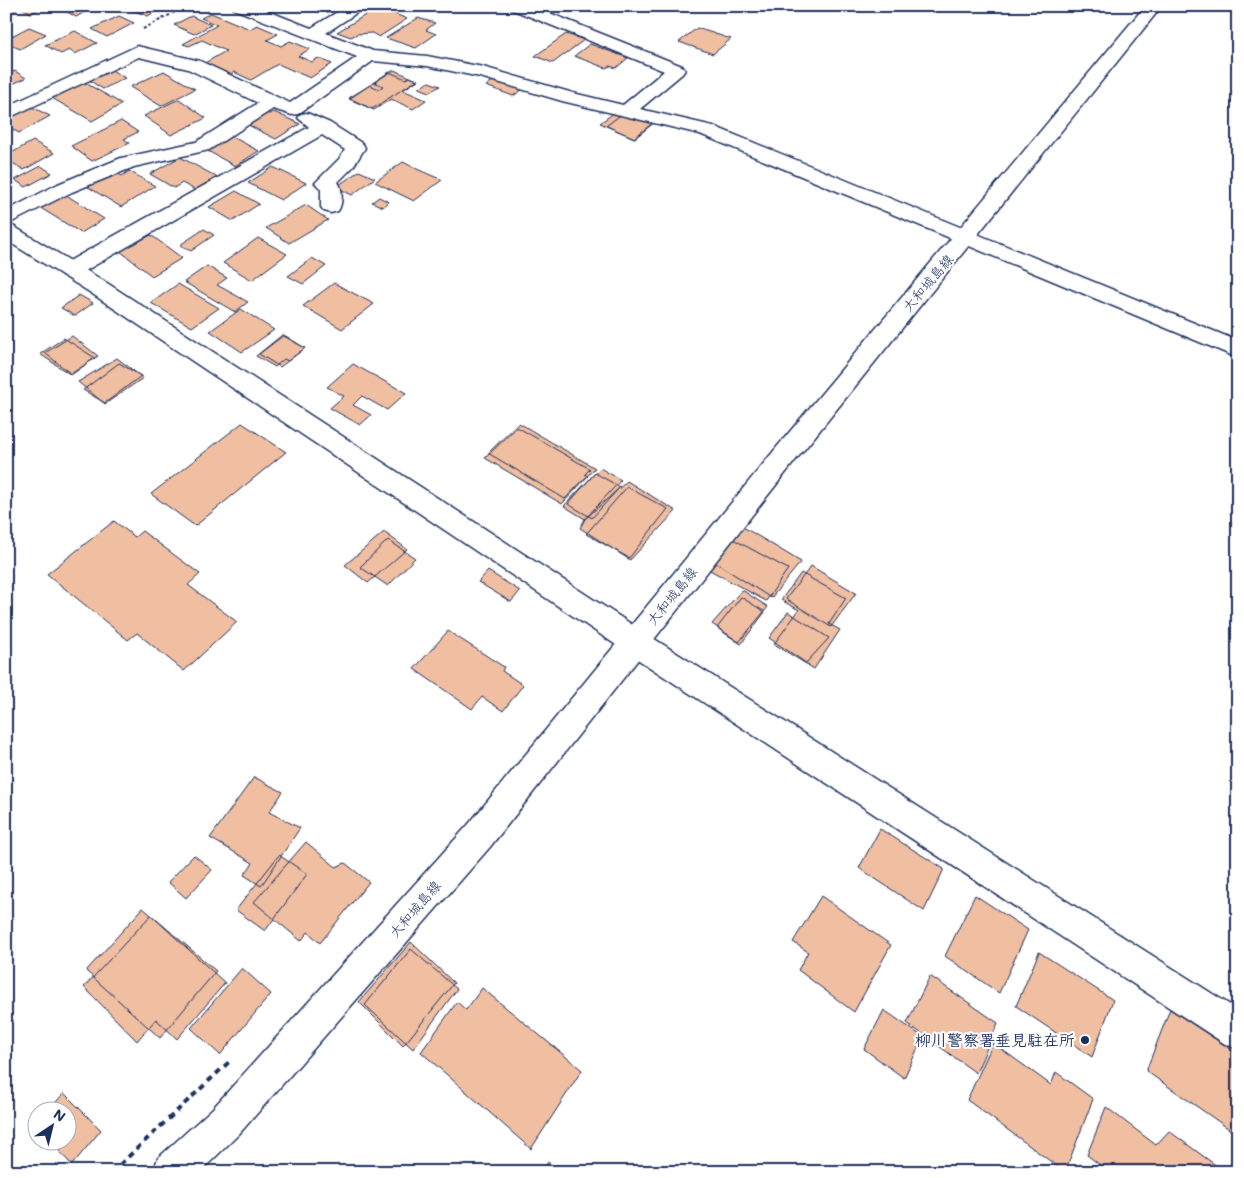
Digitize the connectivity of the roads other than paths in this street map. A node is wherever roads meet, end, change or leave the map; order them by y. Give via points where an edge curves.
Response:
1 (10, 6) edge
2 (240, 6) edge
3 (359, 6) edge
4 (517, 6) edge
5 (1154, 6) edge
6 (6, 8) edge
7 (314, 34) junction
8 (370, 56) junction
9 (271, 102) junction
10 (292, 110) junction
11 (627, 110) junction
12 (6, 114) edge
13 (323, 127) junction
14 (331, 207) dead end
15 (6, 219) edge
16 (6, 231) edge
17 (964, 238) junction
18 (70, 270) junction
19 (1238, 350) edge
20 (635, 642) junction
21 (1238, 1031) edge
22 (172, 1172) edge

1 - 6 street
2 - 7 street
3 - 7 street
4 - 11 street via 676,70
5 - 17 street, 大和城島線
7 - 8 street
8 - 10 street
8 - 11 street via 427,61 482,72
9 - 10 street
9 - 12 street via 194,65 137,51
9 - 15 street via 202,146 128,162 65,188
10 - 13 street
11 - 17 street via 706,130
13 - 14 street via 356,148 325,183 331,186
13 - 18 street
16 - 18 street
17 - 19 street
17 - 20 street, 大和城島線
18 - 20 street
20 - 21 street
20 - 22 street, 大和城島線 via 479,836 226,1121

